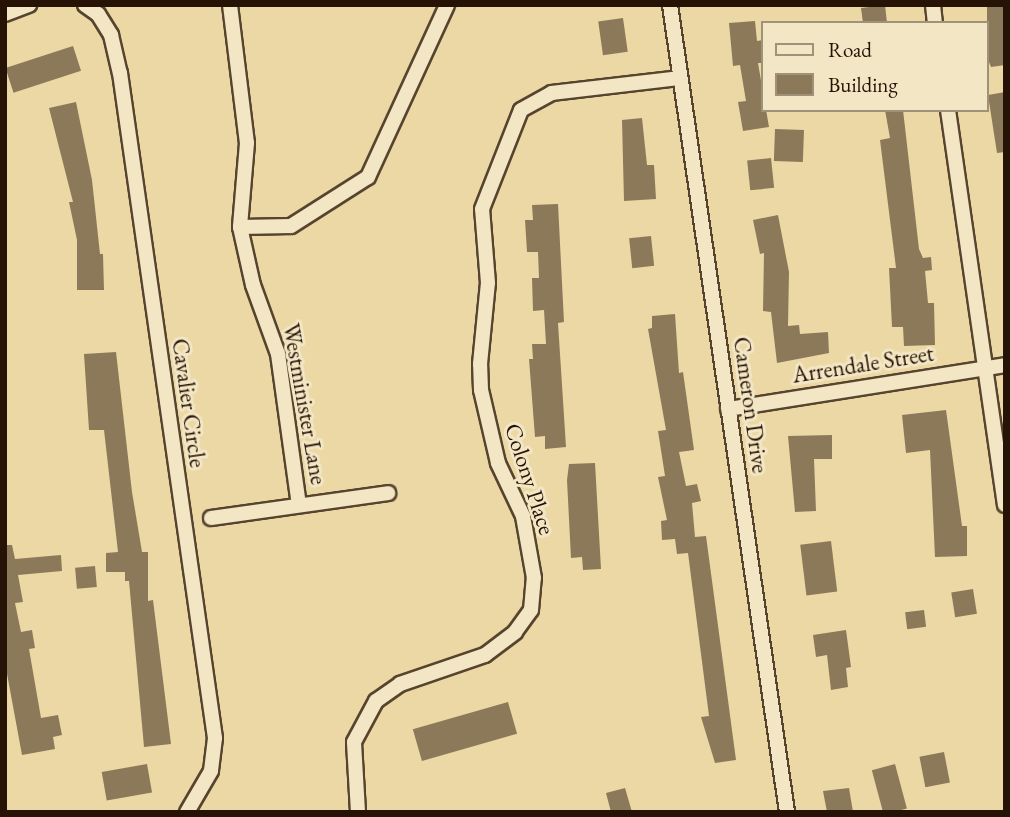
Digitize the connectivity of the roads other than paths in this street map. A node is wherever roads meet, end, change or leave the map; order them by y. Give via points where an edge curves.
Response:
1 (29, 5) edge
2 (85, 5) edge
3 (230, 5) edge
4 (447, 5) edge
5 (670, 5) edge
6 (5, 14) edge
7 (680, 78) junction
8 (948, 112) edge
9 (240, 227) junction
10 (1005, 365) edge
11 (985, 368) junction
12 (728, 408) junction
13 (388, 493) dead end
14 (299, 505) junction
15 (1005, 505) edge
16 (211, 518) dead end
17 (187, 812) edge
18 (358, 812) edge
19 (787, 812) edge

1 - 6 street
2 - 17 street, Cavalier Circle via 98,14 111,35 120,73 215,738 211,771
3 - 9 street, Westminister Lane via 247,143
4 - 9 street via 368,177 291,226
5 - 7 street, Cameron Drive
7 - 12 street, Cameron Drive
7 - 18 street, Colony Place via 552,93 521,110 482,209 488,283 480,364 494,450 523,516 534,578 531,610 514,632 485,655 400,684 376,701 354,741
8 - 11 street
9 - 14 street, Westminister Lane via 253,285 274,332
10 - 11 street, Arrendale Street
11 - 12 street, Arrendale Street
11 - 15 street
12 - 19 street, Cameron Drive
13 - 14 street, Westminister Lane
14 - 16 street, Westminister Lane

